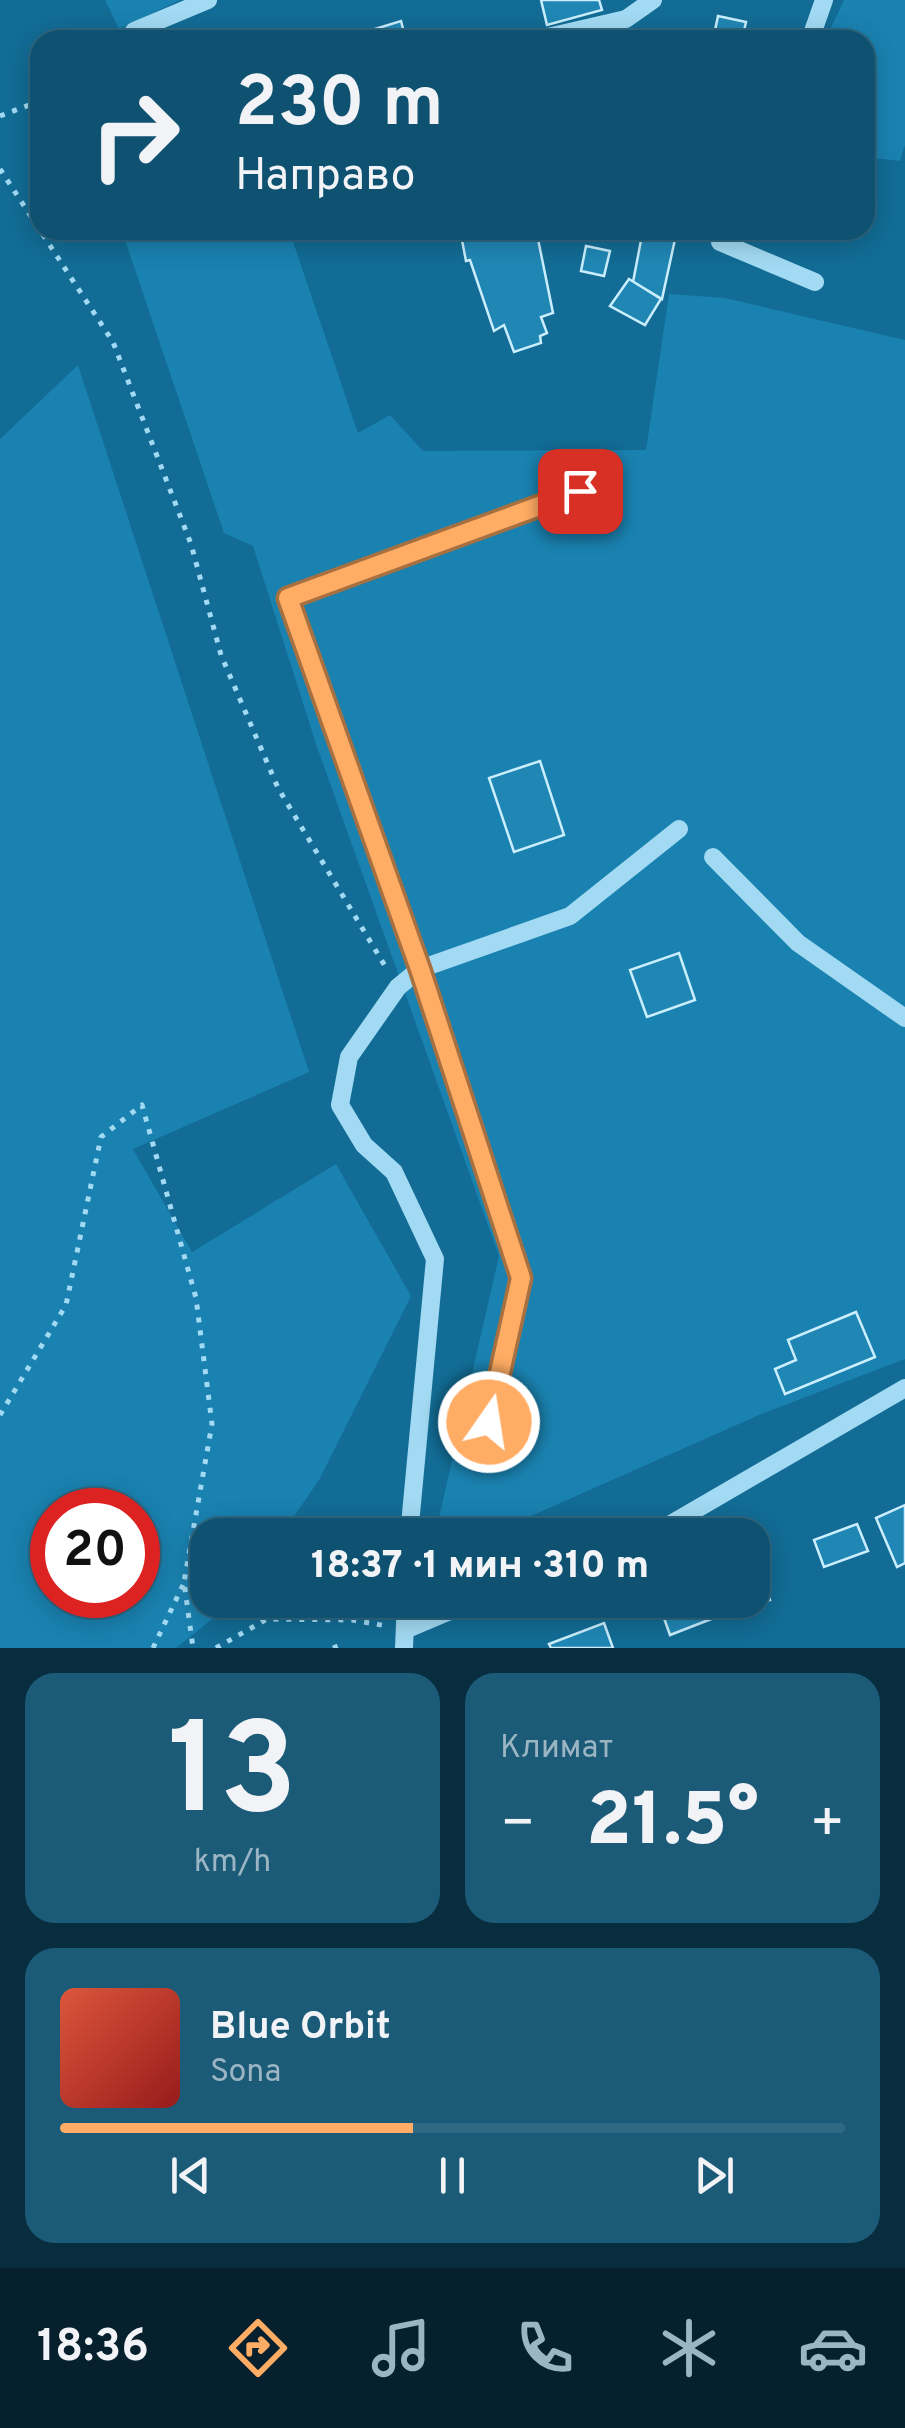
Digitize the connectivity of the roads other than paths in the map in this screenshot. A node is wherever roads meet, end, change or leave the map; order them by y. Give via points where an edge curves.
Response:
1 (208, 0) edge
2 (652, 0) edge
3 (824, 0) edge
4 (606, 24) junction
5 (139, 30) edge
6 (579, 30) edge
7 (596, 30) edge
8 (814, 30) edge
9 (720, 240) edge
10 (815, 282) dead end
11 (580, 491) dead end
12 (679, 829) dead end
13 (713, 856) dead end
14 (420, 969) junction
15 (905, 1018) edge
16 (905, 1388) edge
17 (481, 1458) dead end
18 (411, 1518) edge
19 (681, 1518) edge
20 (443, 1618) edge
21 (404, 1639) edge

1 - 5 street
2 - 4 street
3 - 8 street
4 - 6 street
4 - 7 street
9 - 10 street
11 - 14 street via 288,598
12 - 14 street via 570,916
13 - 15 street via 798,943
14 - 17 street via 521,1278
14 - 18 street via 398,987 349,1057 340,1105 364,1145 394,1172 435,1258
16 - 19 street
20 - 21 street

